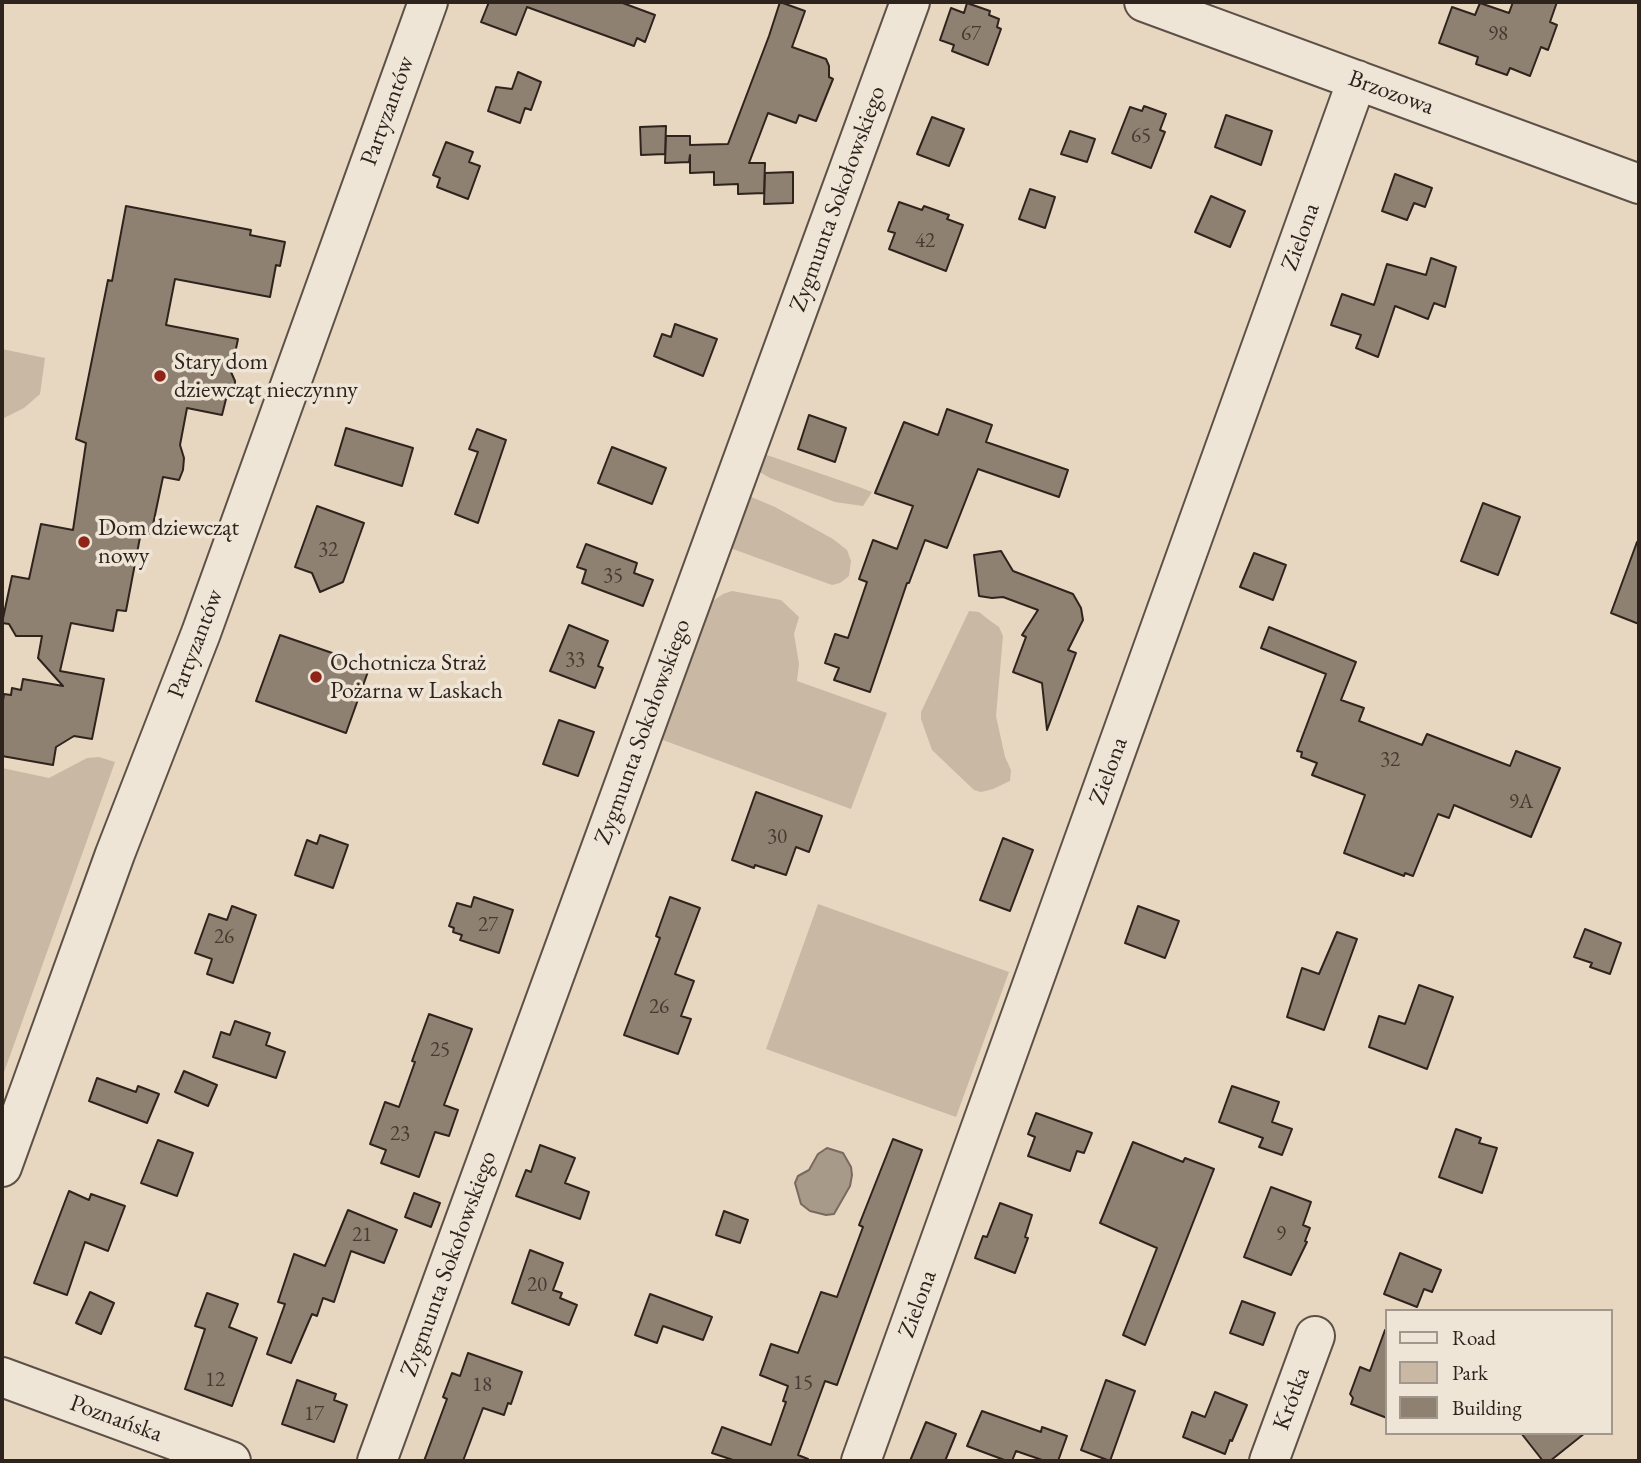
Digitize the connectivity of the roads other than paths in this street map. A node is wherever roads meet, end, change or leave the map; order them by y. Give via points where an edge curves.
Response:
1 (428, 2) edge
2 (910, 2) edge
3 (1144, 2) edge
4 (1357, 80) junction
5 (1639, 184) edge
6 (2, 1167) edge
7 (1315, 1336) dead end
8 (2, 1377) edge
9 (231, 1461) edge
10 (377, 1461) edge
11 (862, 1461) edge
12 (1269, 1461) edge

1 - 6 street, Partyzantów via 201,633
2 - 10 street, Zygmunta Sokołowskiego
3 - 4 street, Brzozowa
4 - 5 street, Brzozowa
4 - 11 street, Zielona
7 - 12 street, Krótka
8 - 9 street, Poznańska

